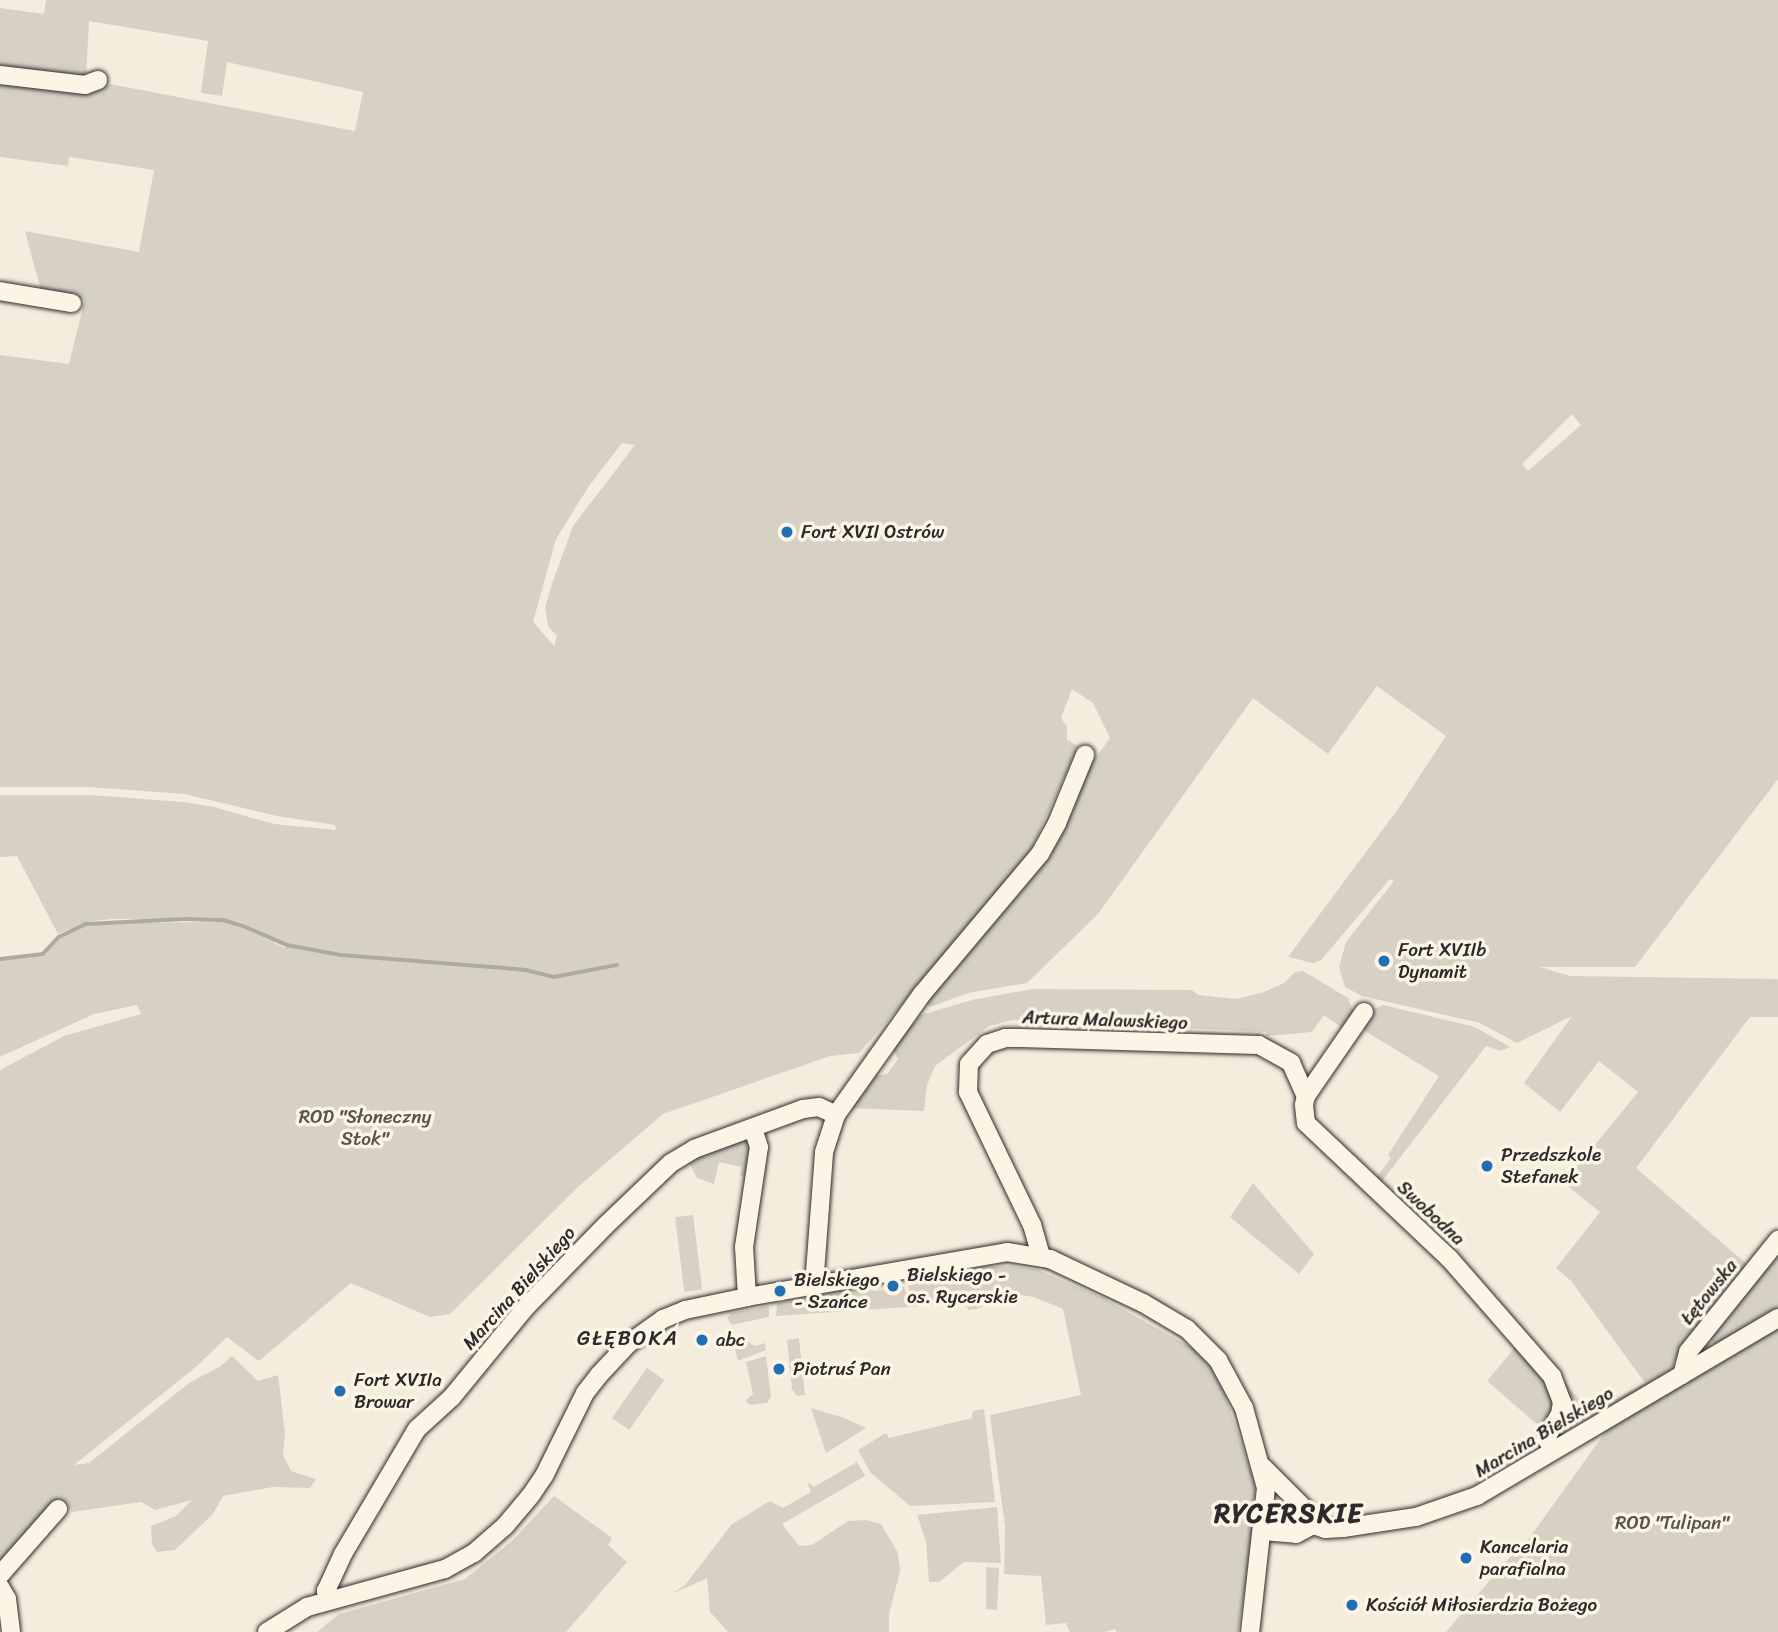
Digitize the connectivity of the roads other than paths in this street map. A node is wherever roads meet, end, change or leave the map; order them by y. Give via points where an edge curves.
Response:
1 (0, 75) edge
2 (98, 80) dead end
3 (0, 291) edge
4 (72, 303) dead end
5 (1085, 755) dead end
6 (1364, 1012) dead end
7 (1306, 1096) junction
8 (836, 1115) junction
9 (753, 1129) junction
10 (1778, 1240) edge
11 (1041, 1256) junction
12 (814, 1286) junction
13 (747, 1297) junction
14 (1778, 1318) edge
15 (1682, 1375) junction
16 (1553, 1449) junction
17 (1263, 1467) junction
18 (1291, 1496) junction
19 (1266, 1506) junction
20 (58, 1509) dead end
21 (1313, 1525) junction
22 (1263, 1531) junction
23 (0, 1574) edge
24 (0, 1587) edge
25 (329, 1599) junction
26 (11, 1632) edge
27 (267, 1632) edge
28 (1250, 1632) edge

1 - 2 street via 85,85
3 - 4 street
5 - 8 street via 1040,854 922,994
6 - 7 street
7 - 11 street, Artura Malawskiego via 1291,1063 1259,1045 995,1040 979,1050 969,1064 968,1092 1032,1224
7 - 16 street, Swobodna via 1304,1114 1310,1130 1449,1258 1552,1376 1562,1402 1546,1438
8 - 9 street, Marcina Bielskiego via 819,1107 803,1109
8 - 12 street via 824,1152
9 - 13 street via 759,1147 744,1247
9 - 25 street, Marcina Bielskiego via 694,1149 671,1163 526,1307 452,1396 417,1429 343,1554 326,1591
10 - 15 street, Łętowska via 1688,1352
11 - 12 street via 992,1253
11 - 17 street via 1143,1303 1203,1343 1244,1408
12 - 13 street
13 - 25 street via 684,1310 628,1344 585,1393 531,1495 474,1553 445,1569
14 - 15 street, Marcina Bielskiego
15 - 16 street, Marcina Bielskiego
16 - 21 street, Marcina Bielskiego via 1477,1496 1435,1513 1343,1528
17 - 18 street
17 - 19 street
18 - 19 street
18 - 21 street via 1308,1512
19 - 22 street
20 - 23 street
21 - 22 street, Marcina Bielskiego via 1296,1534
22 - 28 street
24 - 26 street via 7,1599
25 - 27 street

